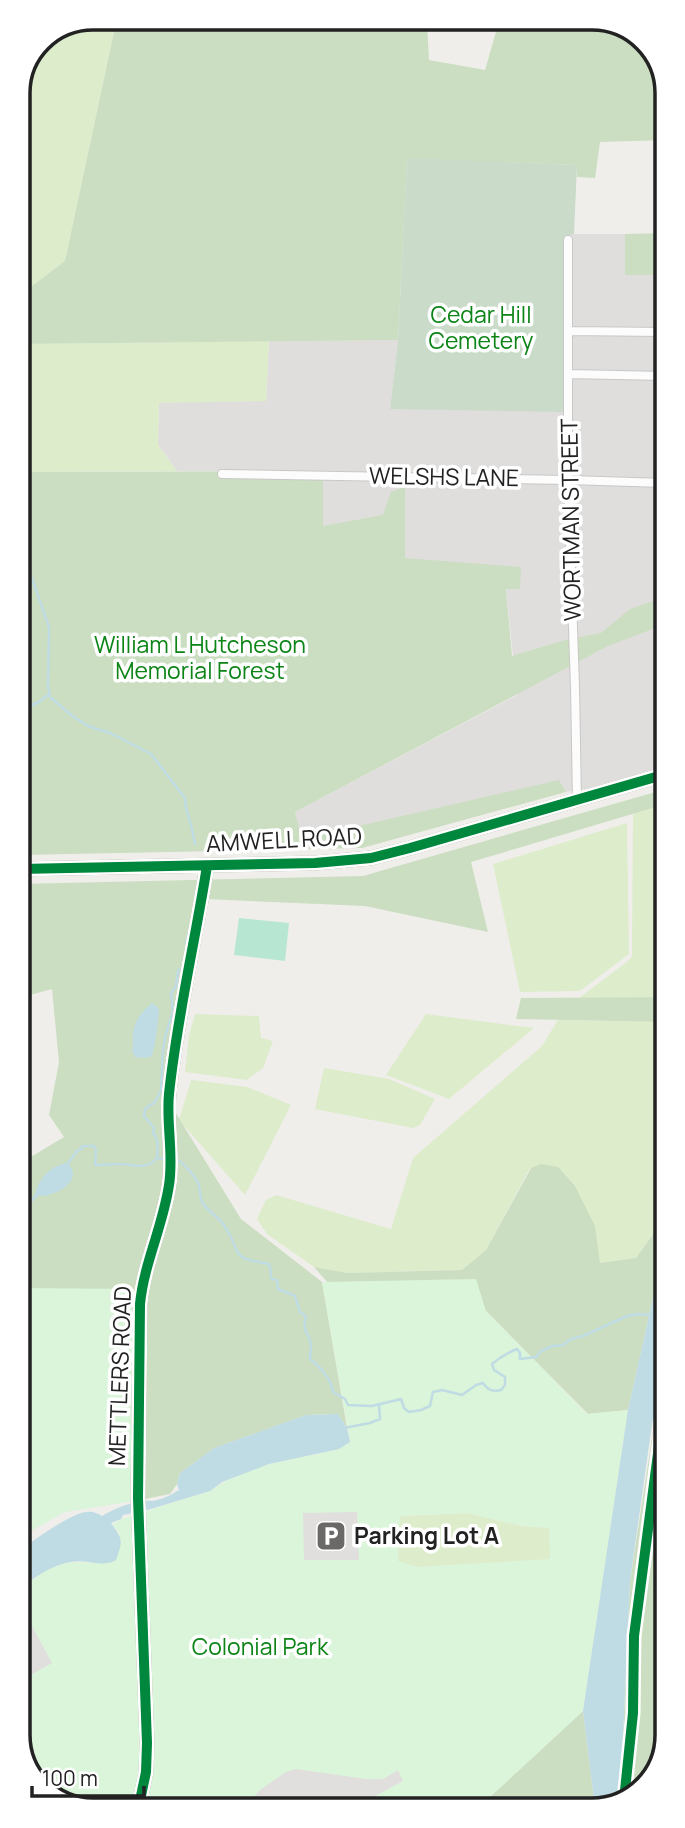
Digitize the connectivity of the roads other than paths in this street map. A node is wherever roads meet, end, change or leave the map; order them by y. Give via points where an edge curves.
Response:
1 (568, 240) dead end
2 (569, 331) junction
3 (655, 332) edge
4 (569, 374) junction
5 (655, 376) edge
6 (222, 474) dead end
7 (568, 480) junction
8 (655, 483) edge
9 (655, 777) edge
10 (577, 800) junction
11 (207, 866) junction
12 (30, 869) edge
13 (141, 1798) edge

1 - 2 street, WORTMAN STREET
2 - 3 street
2 - 4 street, WORTMAN STREET
4 - 5 street
4 - 7 street, WORTMAN STREET
6 - 7 street, WELSHS LANE
7 - 8 street, WELSHS LANE
7 - 10 street, WORTMAN STREET
9 - 10 street, AMWELL ROAD
10 - 11 street, AMWELL ROAD via 371,858
11 - 12 street, AMWELL ROAD
11 - 13 street, METTLERS ROAD via 169,1093 170,1182 142,1286 138,1498 147,1743

